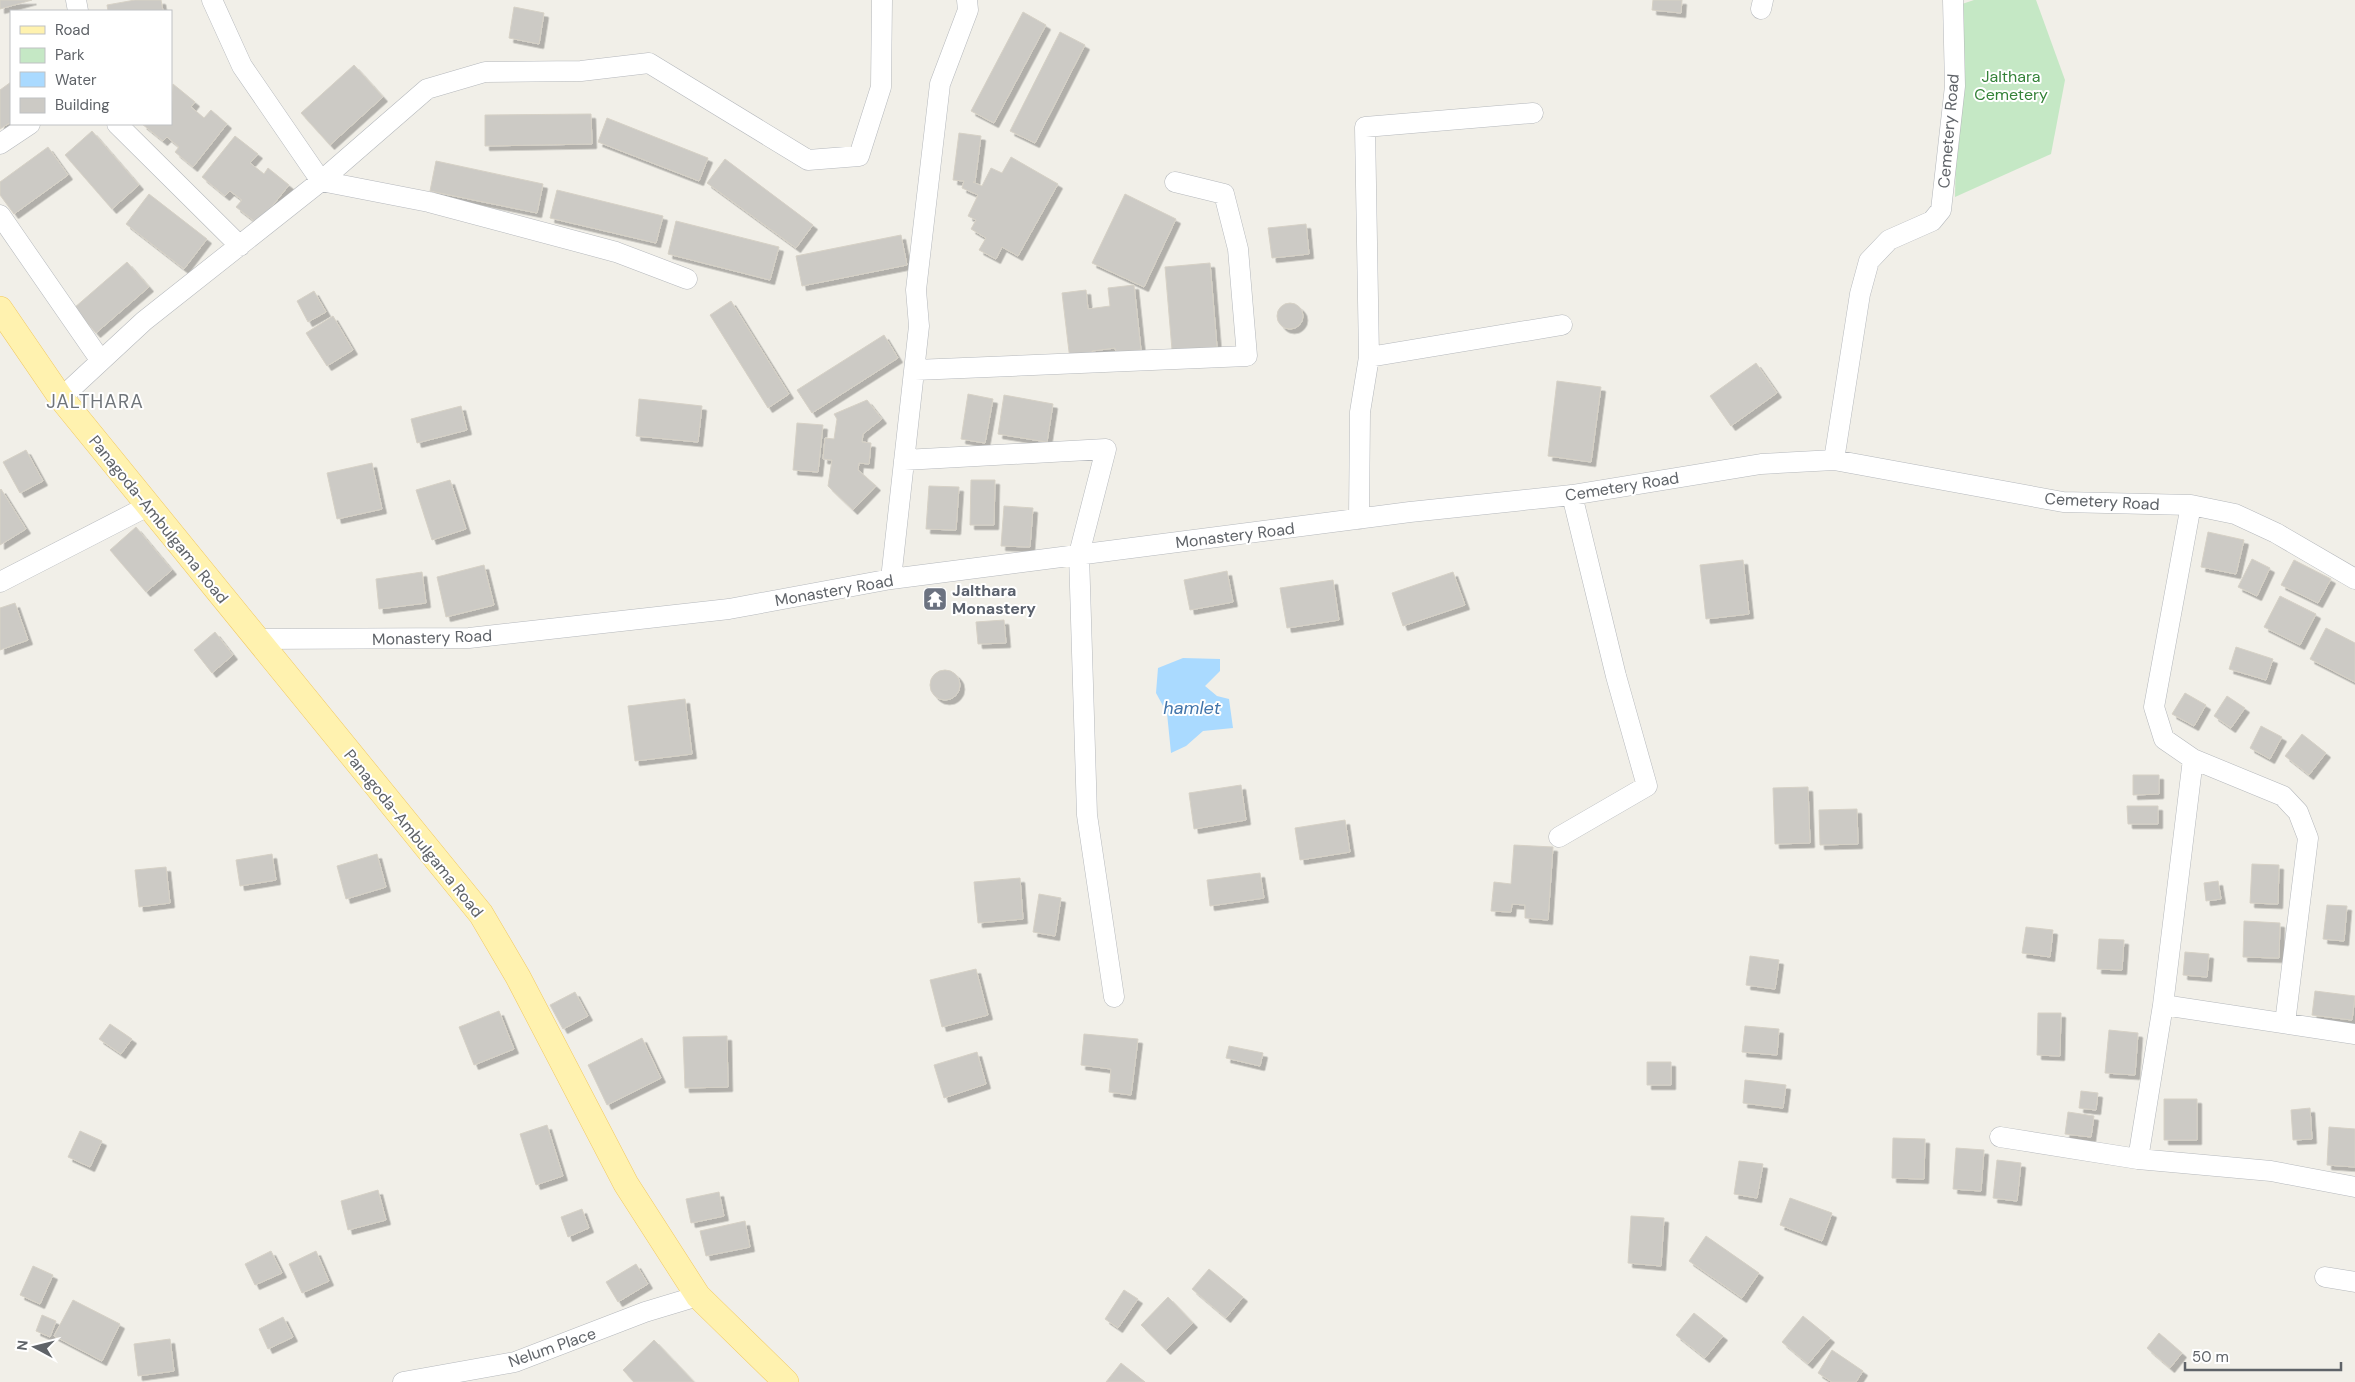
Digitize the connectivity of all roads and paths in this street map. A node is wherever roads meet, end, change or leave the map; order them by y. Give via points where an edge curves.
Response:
1 (212, 0) edge
2 (882, 0) edge
3 (967, 0) edge
4 (1953, 0) edge
5 (1533, 113) dead end
6 (28, 125) edge
7 (118, 125) edge
8 (0, 144) edge
9 (322, 181) junction
10 (1175, 182) dead end
11 (0, 215) edge
12 (240, 246) junction
13 (687, 279) dead end
14 (0, 310) edge
15 (1562, 325) dead end
16 (1369, 356) junction
17 (101, 361) junction
18 (915, 370) junction
19 (61, 398) junction
20 (904, 460) junction
21 (1834, 460) junction
22 (1572, 495) junction
23 (2192, 505) junction
24 (148, 506) junction
25 (1410, 512) joint
26 (1360, 519) junction
27 (1080, 554) junction
28 (891, 579) junction
29 (2355, 579) edge
30 (0, 582) edge
31 (256, 640) junction
32 (2193, 759) junction
33 (1559, 837) dead end
34 (1114, 997) dead end
35 (2163, 1005) junction
36 (2285, 1023) junction
37 (2355, 1034) edge
38 (2000, 1137) dead end
39 (2138, 1159) junction
40 (2355, 1187) edge
41 (2325, 1277) dead end
42 (2355, 1282) edge
43 (698, 1296) junction
44 (403, 1382) edge
45 (786, 1382) edge

1 - 9 street via 242,66
2 - 9 street via 881,86 859,156 808,160 649,63 581,71 485,72 427,89
3 - 18 street via 968,10 940,84 916,290 920,326
4 - 21 street, Cemetery Road via 1955,86 1941,210 1932,222 1889,240 1869,261 1860,294
5 - 16 street via 1365,127
6 - 8 street
7 - 12 street
9 - 12 street
9 - 13 street via 439,204 616,252
10 - 18 street via 1224,194 1238,250 1247,356
11 - 17 street
12 - 17 street via 144,321
14 - 19 main road, Panagoda-Ambulgama Road
15 - 16 street
16 - 26 street via 1360,412
17 - 19 street
18 - 20 street
19 - 24 main road, Panagoda-Ambulgama Road
20 - 27 street via 1106,449
20 - 28 street
21 - 22 street, Cemetery Road via 1761,464
21 - 23 street, Cemetery Road via 2063,502
22 - 25 street, Cemetery Road
22 - 33 street via 1616,676 1648,786
23 - 29 street, Cemetery Road via 2234,514 2276,532
23 - 32 street via 2154,707 2164,739
24 - 30 street
24 - 31 main road, Panagoda-Ambulgama Road
25 - 26 street, Monastery Road
26 - 27 street, Monastery Road
27 - 28 street, Monastery Road
27 - 34 street via 1087,815
28 - 31 street, Monastery Road via 730,609 469,638
31 - 43 main road, Panagoda-Ambulgama Road via 481,914 518,977 626,1184
32 - 35 street
32 - 36 street via 2283,796 2298,812 2308,838
35 - 36 street
35 - 39 street
36 - 37 street
38 - 39 street
39 - 40 street via 2271,1171
41 - 42 street
43 - 44 street, Nelum Place via 646,1312 515,1362
43 - 45 main road, Panagoda-Ambulgama Road

